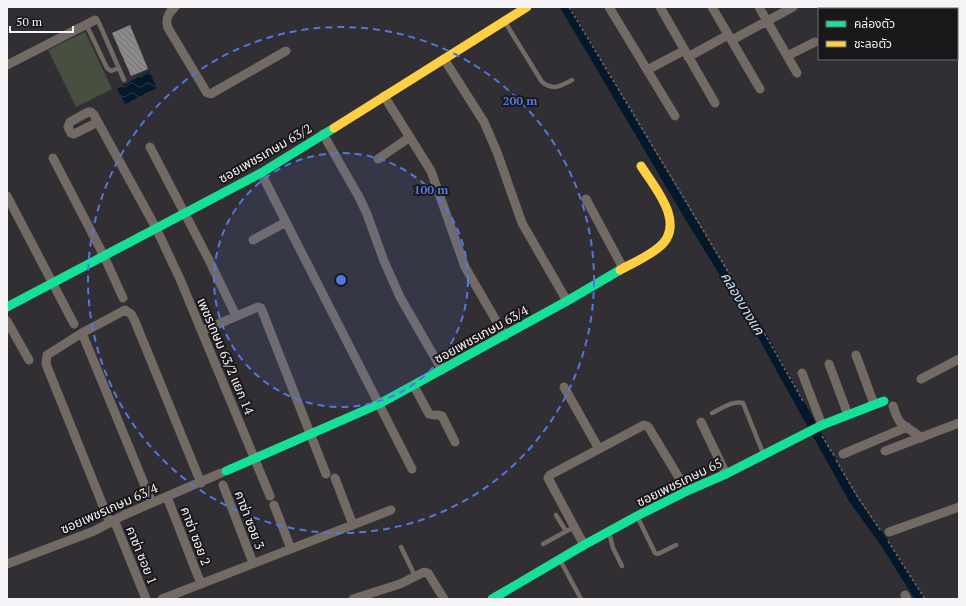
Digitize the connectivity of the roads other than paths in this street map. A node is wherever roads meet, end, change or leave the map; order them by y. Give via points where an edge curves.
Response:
1 (175, 7) edge
2 (527, 7) edge
3 (609, 7) edge
4 (660, 7) edge
5 (712, 7) edge
6 (760, 7) edge
7 (793, 7) edge
8 (767, 20) junction
9 (504, 21) junction
10 (91, 22) junction
11 (730, 38) junction
12 (816, 42) dead end
13 (286, 51) dead end
14 (687, 54) junction
15 (787, 56) junction
16 (444, 59) junction
17 (7, 65) edge
18 (119, 68) junction
19 (647, 70) junction
20 (797, 73) dead end
21 (124, 80) dead end
22 (572, 80) dead end
23 (760, 89) dead end
24 (384, 96) junction
25 (715, 103) dead end
26 (675, 116) dead end
27 (98, 122) dead end
28 (323, 134) junction
29 (410, 137) junction
30 (150, 147) dead end
31 (53, 158) dead end
32 (378, 159) dead end
33 (642, 166) dead end
34 (261, 173) junction
35 (7, 196) edge
36 (586, 199) dead end
37 (184, 212) junction
38 (286, 222) junction
39 (156, 228) junction
40 (253, 240) dead end
41 (104, 256) junction
42 (623, 268) junction
43 (53, 283) junction
44 (123, 298) dead end
45 (567, 301) junction
46 (7, 307) edge
47 (236, 316) junction
48 (7, 321) edge
49 (74, 324) dead end
50 (202, 331) junction
51 (82, 333) junction
52 (505, 336) junction
53 (856, 355) dead end
54 (959, 359) edge
55 (29, 360) dead end
56 (829, 364) dead end
57 (442, 370) junction
58 (802, 373) dead end
59 (921, 379) dead end
60 (414, 386) junction
61 (564, 387) dead end
62 (884, 401) dead end
63 (379, 404) junction
64 (874, 404) junction
65 (893, 406) dead end
66 (712, 413) dead end
67 (848, 415) junction
68 (701, 422) dead end
69 (959, 424) edge
70 (821, 427) junction
71 (907, 427) junction
72 (310, 434) junction
73 (921, 438) junction
74 (455, 442) dead end
75 (599, 449) junction
76 (885, 451) dead end
77 (843, 454) dead end
78 (764, 455) junction
79 (254, 458) junction
80 (412, 469) dead end
81 (326, 474) dead end
82 (726, 474) junction
83 (335, 478) dead end
84 (201, 483) junction
85 (223, 485) dead end
86 (687, 491) junction
87 (270, 496) dead end
88 (167, 497) junction
89 (152, 503) junction
90 (274, 505) dead end
91 (959, 507) edge
92 (391, 510) dead end
93 (556, 515) dead end
94 (637, 516) junction
95 (112, 521) junction
96 (353, 525) junction
97 (570, 529) junction
98 (607, 533) junction
99 (887, 536) road end
100 (543, 544) dead end
101 (584, 545) junction
102 (676, 545) dead end
103 (402, 547) dead end
104 (291, 548) junction
105 (560, 559) junction
106 (253, 563) junction
107 (7, 564) edge
108 (622, 566) dead end
109 (415, 576) junction
110 (201, 584) junction
111 (497, 598) edge
112 (146, 599) edge
113 (162, 599) edge
114 (353, 599) edge
115 (444, 599) edge
116 (581, 599) edge

1 - 13 street via 167,16 168,28 207,93 211,94
2 - 9 street, ซอยเพชรเกษม 63/2
3 - 19 street
4 - 14 street
5 - 11 street
6 - 8 street
7 - 8 street
8 - 11 street
8 - 15 street
9 - 16 street, ซอยเพชรเกษม 63/2
9 - 22 lane via 545,85 554,88
10 - 17 street
10 - 18 lane via 99,23
10 - 18 lane via 107,68 111,71
11 - 14 street
11 - 23 street
12 - 15 street
14 - 19 street
14 - 25 street
15 - 20 street
16 - 24 street, ซอยเพชรเกษม 63/2
16 - 45 street via 484,122 522,223
18 - 21 lane
19 - 26 street
24 - 28 street, ซอยเพชรเกษม 63/2
24 - 29 street
27 - 39 street, เพชรเกษม 63/2 แยก 14
28 - 34 street, ซอยเพชรเกษม 63/2
28 - 57 street via 360,197 400,297
29 - 32 street
29 - 52 street via 431,171 465,266
30 - 37 street
31 - 41 street
33 - 42 street, ซอยเพชรเกษม 63/4 via 666,206 670,230 665,242 658,248
34 - 37 street, ซอยเพชรเกษม 63/2
34 - 38 street
35 - 43 street
36 - 42 street
37 - 39 street, ซอยเพชรเกษม 63/2
37 - 47 street
38 - 40 street
38 - 63 street
39 - 41 street, ซอยเพชรเกษม 63/2
39 - 50 street, เพชรเกษม 63/2 แยก 14
41 - 43 street, ซอยเพชรเกษม 63/2
41 - 44 street
42 - 45 street, ซอยเพชรเกษม 63/4
43 - 46 street, ซอยเพชรเกษม 63/2
43 - 49 street
45 - 52 street, ซอยเพชรเกษม 63/4
47 - 50 street
47 - 72 street via 261,308
48 - 55 street
50 - 79 street, เพชรเกษม 63/2 แยก 14
51 - 84 street via 125,310 131,314
51 - 89 street
51 - 95 street, คาซ่า ซอย 1 via 47,355 46,364
52 - 57 street, ซอยเพชรเกษม 63/4
53 - 64 street
54 - 59 street
56 - 67 street
57 - 60 street, ซอยเพชรเกษม 63/4
58 - 70 street
60 - 63 street, ซอยเพชรเกษม 63/4
60 - 74 street via 429,414 442,416
61 - 75 street
62 - 64 street, ซอยเพชรเกษม 65
63 - 72 street, ซอยเพชรเกษม 63/4
63 - 80 street
64 - 67 street, ซอยเพชรเกษม 65
65 - 71 street via 901,424
66 - 78 lane via 734,403 743,403
67 - 70 street, ซอยเพชรเกษม 65
68 - 82 street
69 - 73 street
70 - 78 street, ซอยเพชรเกษม 65
71 - 73 street
71 - 77 street
72 - 79 street, ซอยเพชรเกษม 63/4
72 - 81 street
73 - 76 street
75 - 86 street via 647,426
75 - 97 street via 548,478
78 - 82 street, ซอยเพชรเกษม 65
79 - 84 street, ซอยเพชรเกษม 63/4
79 - 87 street, เพชรเกษม 63/2 แยก 14
82 - 86 street, ซอยเพชรเกษม 65
83 - 96 street
84 - 88 street, ซอยเพชรเกษม 63/4
85 - 106 street, คาซ่า ซอย 3
86 - 94 street, ซอยเพชรเกษม 65
88 - 89 street, ซอยเพชรเกษม 63/4
88 - 110 street, คาซ่า ซอย 2
89 - 95 street, ซอยเพชรเกษม 63/4
90 - 104 street
91 - 99 street
92 - 96 street
93 - 97 lane
94 - 98 street, ซอยเพชรเกษม 65
94 - 102 lane via 655,553 658,554
95 - 107 street, ซอยเพชรเกษม 63/4 via 94,531
95 - 112 street, คาซ่า ซอย 1
96 - 104 street
97 - 100 lane
97 - 101 street
98 - 101 street, ซอยเพชรเกษม 65
98 - 108 lane
101 - 105 street, ซอยเพชรเกษม 65
103 - 109 lane
104 - 106 street
105 - 111 street, ซอยเพชรเกษม 65
105 - 116 lane
106 - 110 street
109 - 114 street via 400,584
109 - 115 street via 428,573
110 - 113 street

